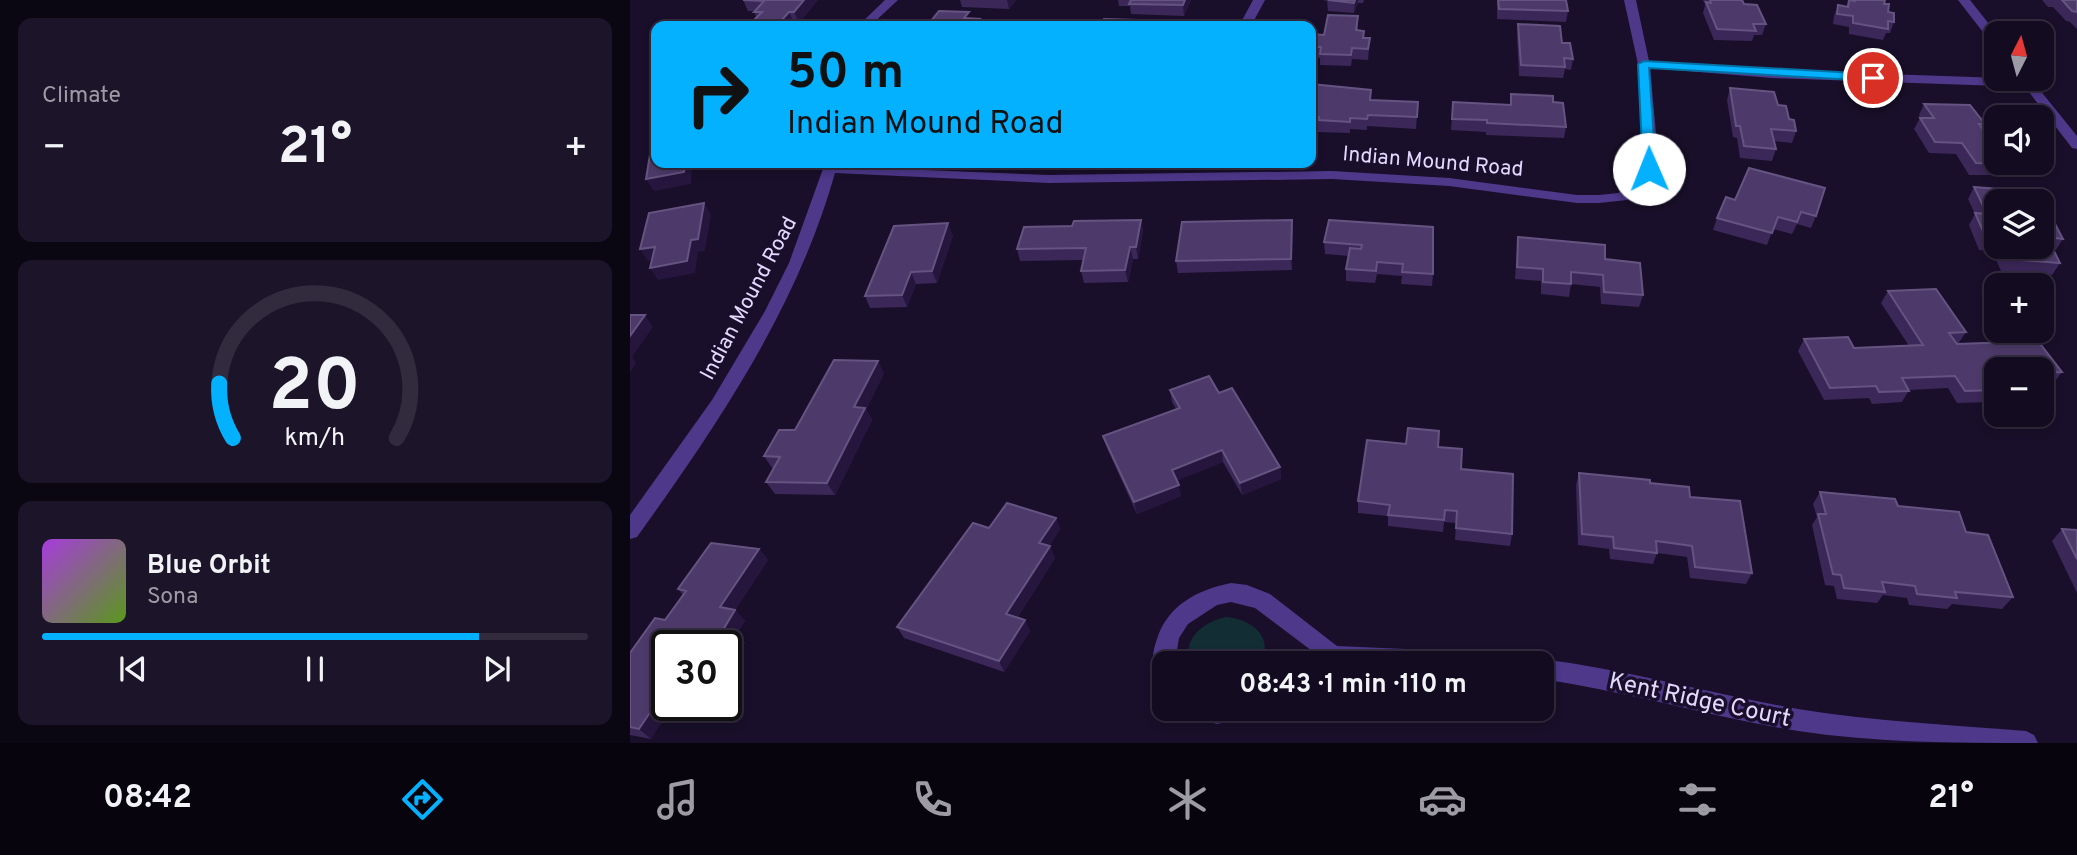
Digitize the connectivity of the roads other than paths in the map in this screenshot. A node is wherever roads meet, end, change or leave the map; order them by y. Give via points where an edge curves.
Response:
1 (892, 0) edge
2 (1259, 0) edge
3 (1630, 0) edge
4 (1964, 0) edge
5 (869, 21) edge
6 (1248, 21) edge
7 (1984, 25) edge
8 (1644, 64) junction
9 (1984, 80) edge
10 (2035, 91) edge
11 (2077, 145) edge
12 (825, 168) edge
13 (857, 168) edge
14 (1209, 169) edge
15 (630, 531) edge
16 (1165, 651) edge
17 (1319, 651) edge
18 (1554, 670) edge
19 (2026, 743) edge

1 - 5 street
2 - 6 street
3 - 8 street, Indian Mound Road
4 - 7 street
8 - 9 street via 1772,74
8 - 14 street, Indian Mound Road via 1649,169 1641,185 1622,197 1577,199 1449,182
10 - 11 street
12 - 15 street, Indian Mound Road via 820,208 767,320
13 - 14 street, Indian Mound Road via 1049,180
16 - 17 street via 1171,627 1184,613 1202,601 1236,593 1270,604
18 - 19 street, Kent Ridge Court via 1823,723

